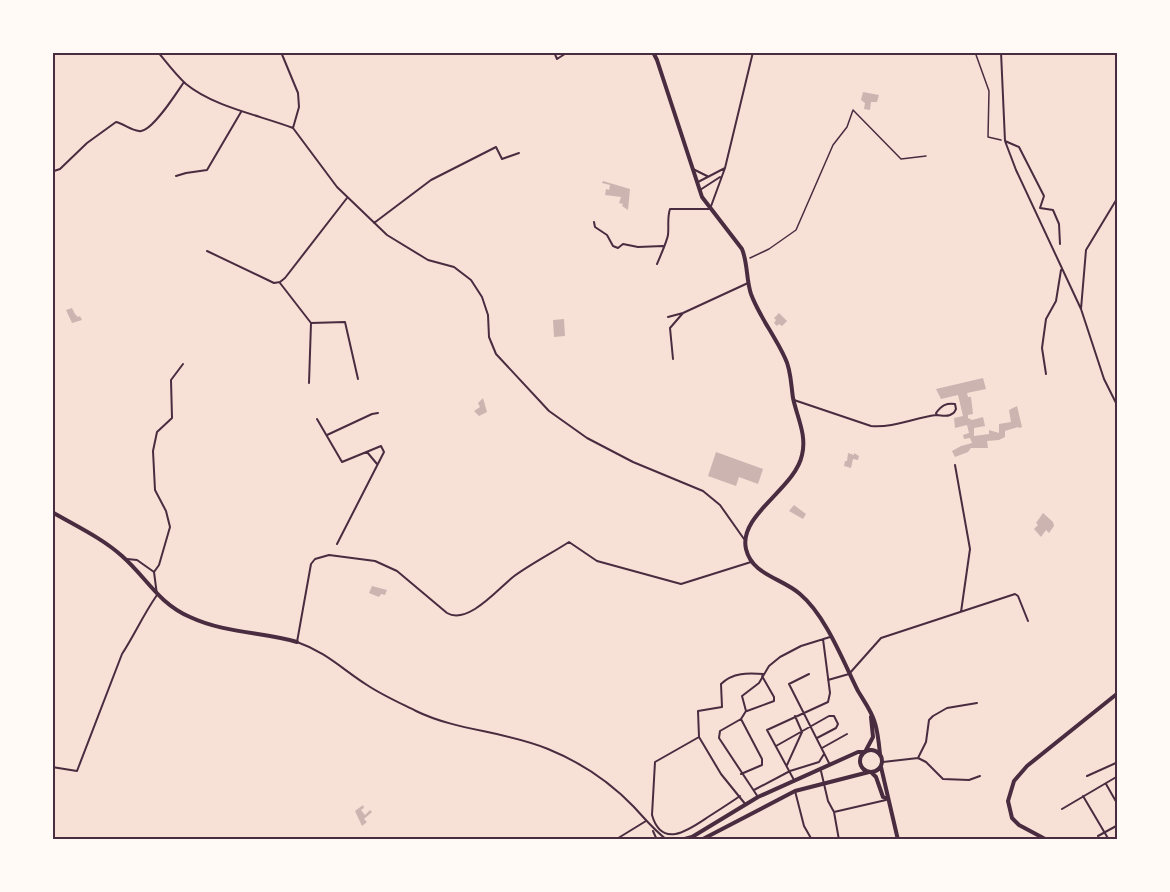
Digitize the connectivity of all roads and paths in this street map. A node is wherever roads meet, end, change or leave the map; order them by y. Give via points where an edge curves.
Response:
1 (158, 52) edge
2 (281, 52) edge
3 (554, 52) edge
4 (568, 52) edge
5 (653, 52) edge
6 (753, 52) edge
7 (975, 52) edge
8 (1001, 52) edge
9 (184, 82) junction
10 (241, 111) junction
11 (293, 128) junction
12 (1005, 141) junction
13 (519, 153) dead end
14 (926, 156) dead end
15 (691, 168) junction
16 (724, 168) junction
17 (52, 169) edge
18 (176, 176) dead end
19 (706, 176) junction
20 (720, 177) junction
21 (697, 183) junction
22 (700, 191) junction
23 (1118, 197) edge
24 (347, 198) junction
25 (710, 209) junction
26 (594, 222) dead end
27 (374, 224) junction
28 (1060, 244) dead end
29 (663, 246) junction
30 (207, 251) dead end
31 (746, 259) junction
32 (657, 264) dead end
33 (1061, 268) junction
34 (280, 282) junction
35 (748, 283) junction
36 (1081, 309) junction
37 (684, 313) junction
38 (668, 317) dead end
39 (311, 323) junction
40 (674, 359) dead end
41 (183, 364) dead end
42 (1046, 374) dead end
43 (358, 379) dead end
44 (309, 383) dead end
45 (794, 400) junction
46 (1118, 407) edge
47 (378, 413) dead end
48 (937, 415) junction
49 (317, 419) dead end
50 (327, 435) junction
51 (367, 451) junction
52 (377, 464) junction
53 (955, 465) dead end
54 (52, 512) edge
55 (744, 539) junction
56 (337, 544) dead end
57 (125, 558) junction
58 (751, 562) junction
59 (154, 572) junction
60 (157, 595) junction
61 (962, 612) junction
62 (1028, 621) dead end
63 (830, 637) junction
64 (823, 639) junction
65 (297, 642) junction
66 (809, 674) dead end
67 (849, 674) junction
68 (763, 675) junction
69 (828, 680) junction
70 (1118, 693) edge
71 (977, 703) dead end
72 (746, 711) junction
73 (803, 713) junction
74 (871, 714) junction
75 (795, 716) junction
76 (741, 719) junction
77 (811, 727) junction
78 (802, 732) junction
79 (847, 734) dead end
80 (699, 737) junction
81 (817, 738) junction
82 (776, 746) junction
83 (822, 748) junction
84 (824, 752) junction
85 (866, 752) junction
86 (880, 754) junction
87 (918, 758) junction
88 (883, 762) junction
89 (1118, 762) edge
90 (787, 765) junction
91 (830, 765) junction
92 (52, 767) edge
93 (881, 767) junction
94 (821, 769) junction
95 (790, 771) junction
96 (870, 772) junction
97 (741, 774) junction
98 (980, 776) dead end
99 (1087, 776) dead end
100 (1118, 776) edge
101 (794, 780) junction
102 (824, 783) junction
103 (1105, 783) junction
104 (754, 790) junction
105 (795, 791) junction
106 (740, 796) junction
107 (1083, 796) junction
108 (758, 797) junction
109 (889, 799) junction
110 (746, 805) junction
111 (1118, 805) edge
112 (1062, 809) dead end
113 (834, 812) junction
114 (702, 821) junction
115 (646, 822) junction
116 (1118, 825) edge
117 (652, 828) junction
118 (705, 829) junction
119 (1104, 832) junction
120 (1098, 836) dead end
121 (615, 840) edge
122 (657, 840) edge
123 (667, 840) edge
124 (681, 840) edge
125 (700, 840) edge
126 (812, 840) edge
127 (839, 840) edge
128 (898, 840) edge
129 (1047, 840) edge
130 (1109, 840) edge

1 - 9 street
2 - 11 street via 298,93
3 - 4 street via 557,59
5 - 15 main road
6 - 16 street
7 - 12 path via 989,91 988,137
8 - 12 street
9 - 10 street
9 - 17 street via 147,129 138,131 116,122 60,169
10 - 11 street
10 - 18 street via 207,170
11 - 24 street
12 - 28 street via 1019,147 1044,196 1041,208 1053,210 1059,224
12 - 33 street
13 - 27 street via 502,159 496,147 431,180
14 - 31 path via 901,159 854,110 833,145 796,231
15 - 19 street
15 - 21 main road
16 - 19 street
16 - 20 street
19 - 21 street
20 - 22 street
20 - 25 street
21 - 22 main road
22 - 25 main road
23 - 36 street via 1086,250
24 - 27 street
24 - 34 street
25 - 29 street via 670,209 668,237
25 - 31 main road
26 - 29 street via 618,248 622,244
27 - 55 street via 428,260 454,267 471,280 482,297 496,354 549,411 587,438 633,462 703,491 720,505
29 - 32 street
30 - 34 street via 274,283
31 - 35 main road
33 - 36 street
33 - 42 street via 1056,301 1046,319 1042,348
34 - 39 street
35 - 37 street
35 - 45 main road via 787,360
36 - 46 street via 1104,379
37 - 38 street
37 - 40 street via 670,328
39 - 43 street via 345,322
39 - 44 street
41 - 59 street via 171,380 172,418 157,432 153,451 155,490 170,527
45 - 48 street via 871,426 892,426
45 - 55 main road via 804,439 802,456 787,483 753,519
47 - 50 street
48 - 48 street via 953,414 955,404 941,406
49 - 50 street
50 - 51 street via 342,462
51 - 52 street
51 - 52 street via 381,446 384,452
52 - 56 street
53 - 61 street via 970,549
54 - 57 main road
55 - 58 main road
57 - 59 street via 137,560
57 - 60 main road
58 - 63 main road via 770,578 801,594
58 - 65 street via 681,584 597,561 569,542 513,577 480,605 456,616 447,613 393,568 375,561 323,555 311,564
59 - 60 street
60 - 65 main road via 176,610 206,623
60 - 92 street via 122,654 77,771
61 - 62 street via 1017,594
61 - 67 street via 881,638
63 - 64 street
63 - 67 main road
64 - 68 street via 780,657
64 - 69 street
65 - 115 street via 325,654 369,687 419,712 448,724 534,744 567,758 614,789
66 - 73 street via 789,684
67 - 69 street
67 - 74 main road
68 - 72 street via 742,696
68 - 72 street via 774,701
68 - 80 street via 743,673 726,679 721,684 722,707 698,711
69 - 73 street via 828,702
70 - 129 main road via 1027,766 1014,781 1008,801 1012,818
71 - 87 street via 947,708 933,716
72 - 76 street
73 - 75 street
73 - 77 street
74 - 85 main road via 873,737
74 - 86 main road
75 - 78 street
75 - 82 street via 767,730
76 - 97 street via 720,731 719,738
76 - 97 street via 762,765
77 - 78 street
77 - 81 street
77 - 81 street via 834,716 836,728
78 - 82 street
78 - 90 street
79 - 83 street
80 - 106 street via 721,774
80 - 114 street via 655,762 652,815 662,831 673,835
81 - 83 street
82 - 90 street
83 - 84 street
84 - 91 street
84 - 95 street via 819,762
85 - 86 main road
85 - 91 main road
85 - 96 main road via 860,762
86 - 88 main road
87 - 88 street
87 - 98 street via 943,779 969,780
88 - 93 main road
89 - 99 street
90 - 95 street
91 - 94 main road
93 - 96 main road
93 - 109 main road
94 - 101 main road
94 - 102 street
95 - 101 street
95 - 104 street
96 - 102 main road
96 - 109 main road via 876,777 883,797
97 - 104 street
100 - 103 street
101 - 108 main road
102 - 105 main road
102 - 113 street
103 - 107 street
103 - 111 street
104 - 108 street
105 - 125 main road
105 - 126 street
106 - 110 street
106 - 114 street
107 - 112 street
107 - 119 street
108 - 110 main road
109 - 113 street
109 - 128 main road
110 - 118 main road
113 - 127 street
114 - 118 street
115 - 117 street
115 - 121 street
116 - 119 street
117 - 122 street
117 - 123 street
118 - 124 main road
119 - 120 street
119 - 130 street

